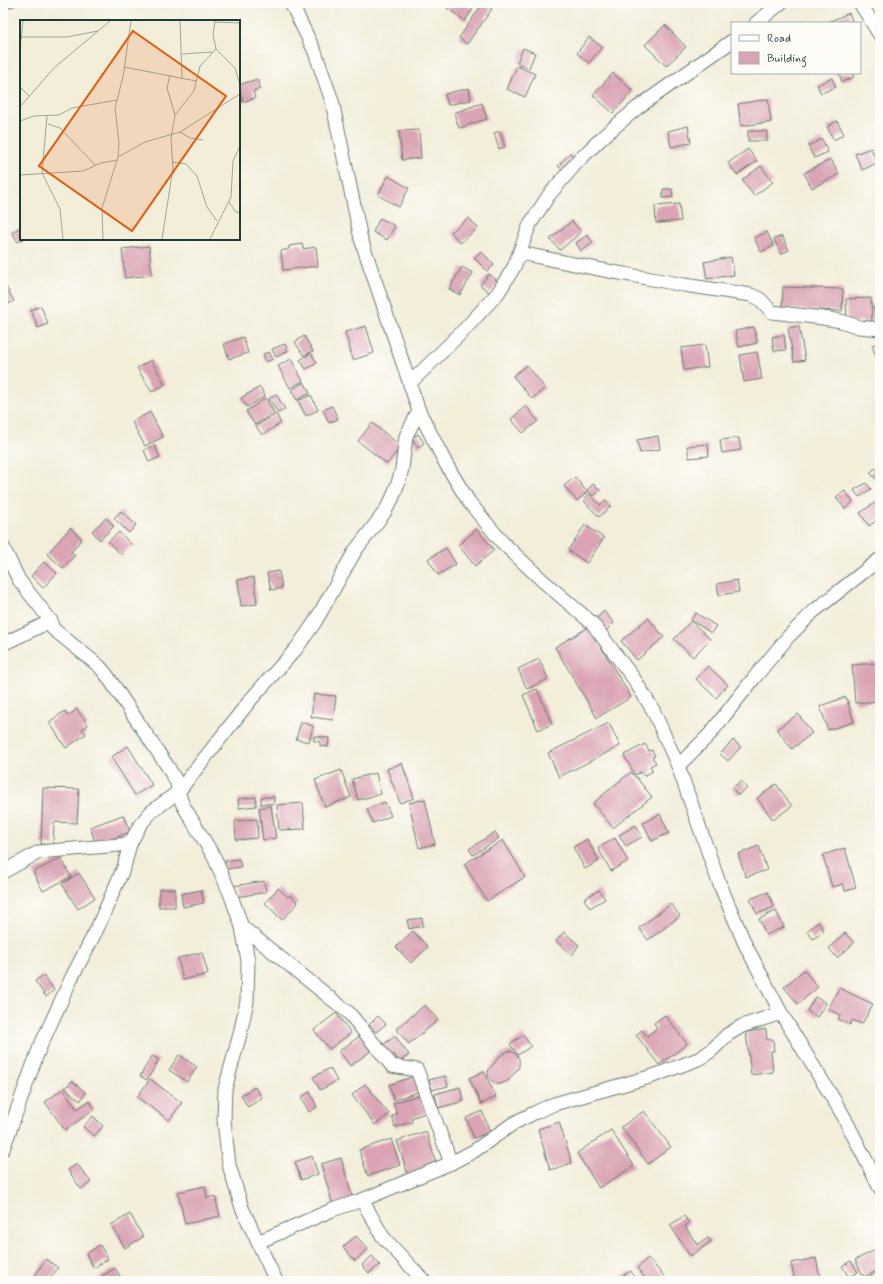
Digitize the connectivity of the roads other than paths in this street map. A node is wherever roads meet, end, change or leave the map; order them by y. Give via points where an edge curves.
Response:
1 (291, 3) edge
2 (781, 3) edge
3 (860, 3) edge
4 (757, 22) edge
5 (880, 35) edge
6 (731, 42) edge
7 (520, 253) junction
8 (880, 329) edge
9 (410, 383) junction
10 (420, 411) junction
11 (3, 547) edge
12 (880, 559) edge
13 (51, 621) junction
14 (3, 644) edge
15 (678, 766) junction
16 (178, 792) junction
17 (130, 844) junction
18 (3, 872) edge
19 (242, 927) junction
20 (781, 1013) junction
21 (3, 1148) edge
22 (451, 1163) junction
23 (880, 1188) edge
24 (362, 1200) junction
25 (258, 1242) junction
26 (276, 1281) edge
27 (424, 1281) edge

1 - 9 street via 316,52 332,101 361,239
2 - 4 street
3 - 5 street
6 - 7 street via 637,108 578,161 549,195 530,224
7 - 8 street via 684,285 751,294 760,299 772,312 823,318 859,327
7 - 9 street via 498,293 463,332
9 - 10 street
10 - 15 street via 446,464 469,502 502,542 592,623 634,679 652,710
10 - 16 street via 406,436 402,469 392,500 355,551 315,622 296,649 252,698
11 - 13 street via 19,580
12 - 15 street via 814,611 788,637 710,734
13 - 14 street
13 - 16 street via 52,628 106,674 174,776
15 - 20 street via 718,880 745,944
16 - 17 street via 151,812 140,825
16 - 19 street via 214,857
17 - 18 street via 39,852
17 - 21 street via 124,867 96,931 39,1049
19 - 22 street via 349,1014 392,1066 417,1070
19 - 25 street via 248,961 247,1000 225,1089 224,1120 229,1166 242,1208
20 - 22 street via 742,1026 727,1035 701,1058 653,1076 554,1104 534,1113
20 - 23 street via 843,1115
22 - 24 street
24 - 25 street
24 - 27 street via 383,1237
25 - 26 street

